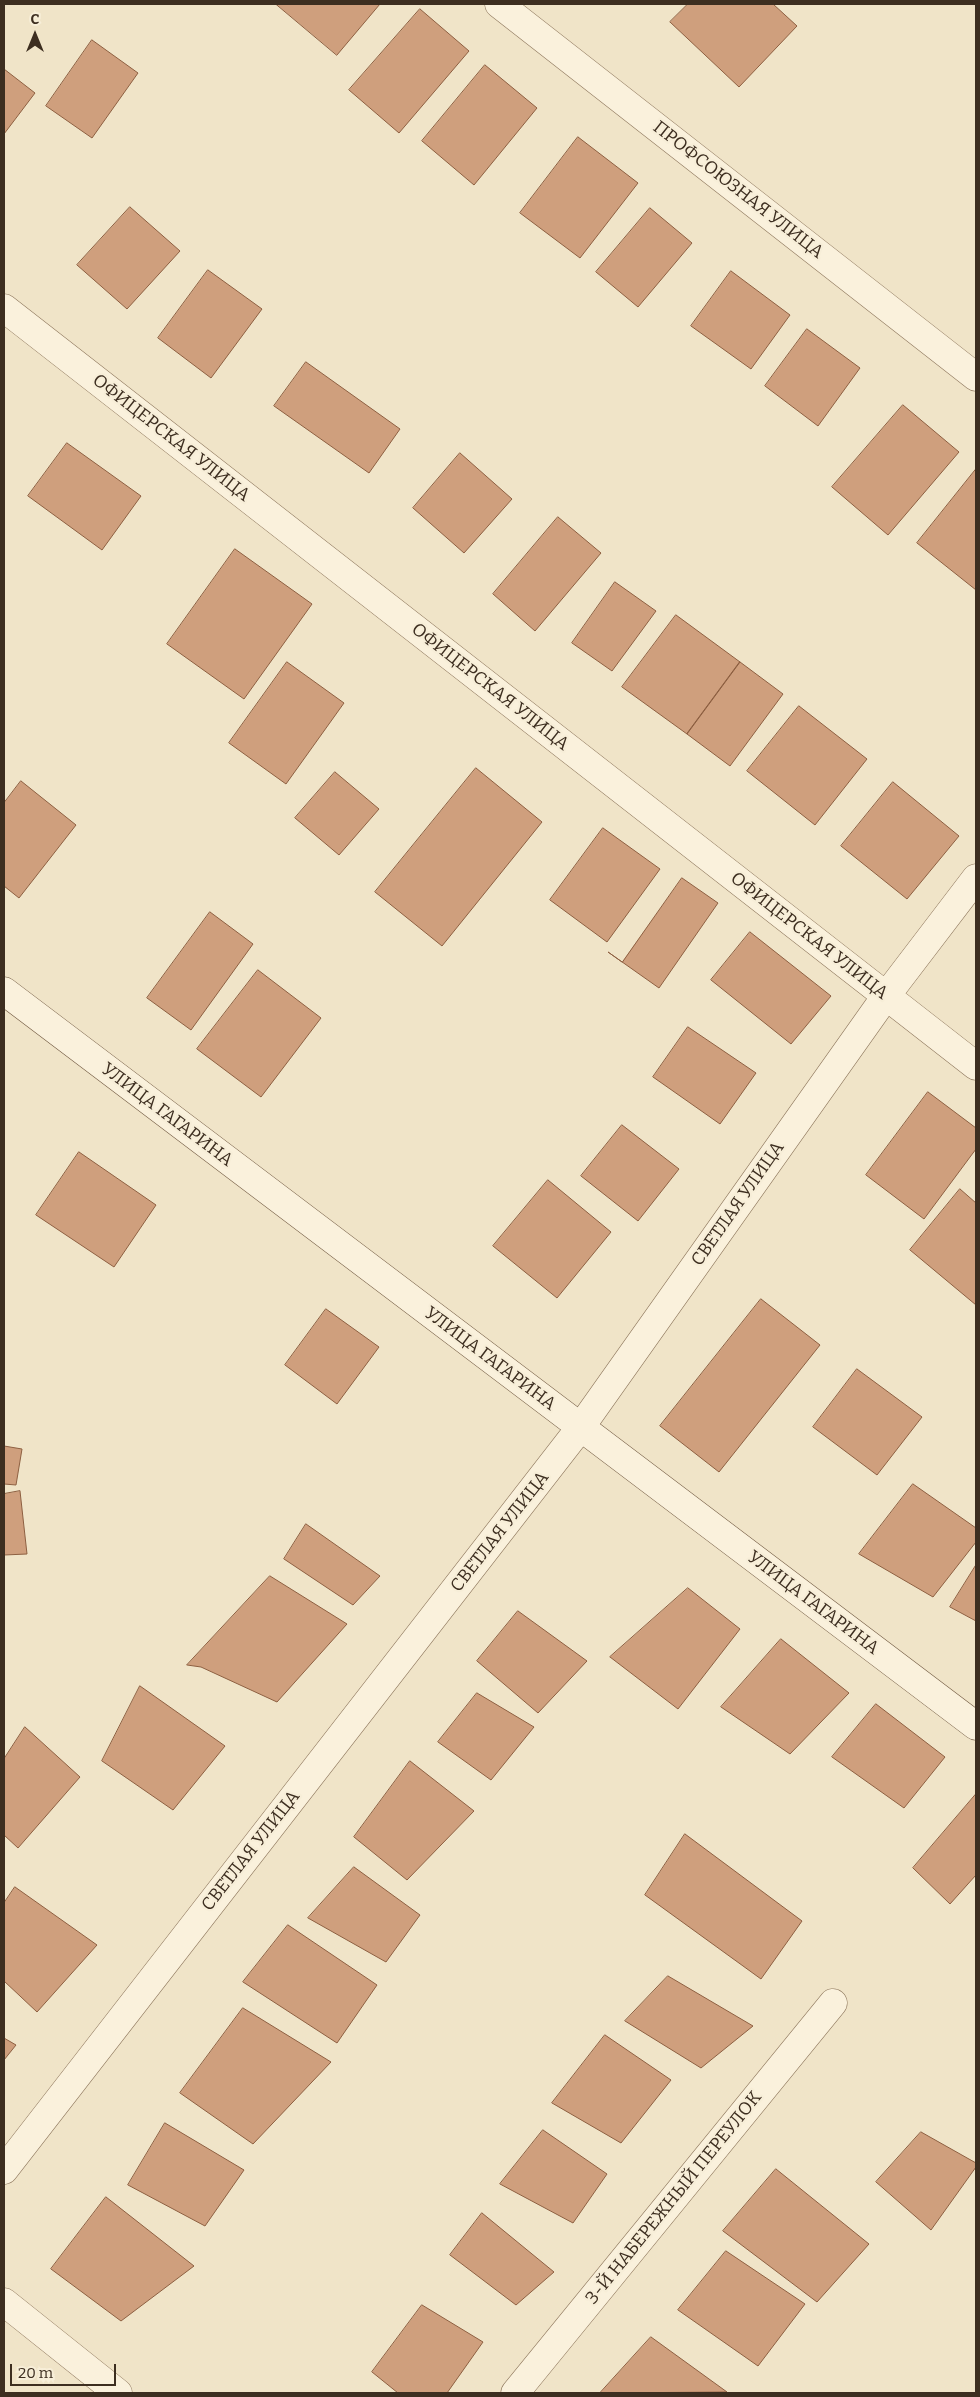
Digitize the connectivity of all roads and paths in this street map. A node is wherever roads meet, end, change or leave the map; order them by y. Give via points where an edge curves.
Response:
1 (499, 4) edge
2 (4, 308) edge
3 (976, 377) edge
4 (976, 878) edge
5 (4, 991) edge
6 (886, 996) junction
7 (976, 1066) edge
8 (580, 1428) junction
9 (976, 1726) edge
10 (833, 2004) dead end
11 (4, 2170) edge
12 (4, 2302) edge
13 (118, 2393) edge
14 (515, 2393) edge

1 - 3 street, ПРОФСОЮЗНАЯ УЛИЦА
2 - 6 street, ОФИЦЕРСКАЯ УЛИЦА
4 - 6 street, СВЕТЛАЯ УЛИЦА
5 - 8 street, УЛИЦА ГАГАРИНА
6 - 7 street, ОФИЦЕРСКАЯ УЛИЦА
6 - 8 street, СВЕТЛАЯ УЛИЦА
8 - 9 street, УЛИЦА ГАГАРИНА
8 - 11 street, СВЕТЛАЯ УЛИЦА
10 - 14 street, 3-Й НАБЕРЕЖНЫЙ ПЕРЕУЛОК
12 - 13 street

